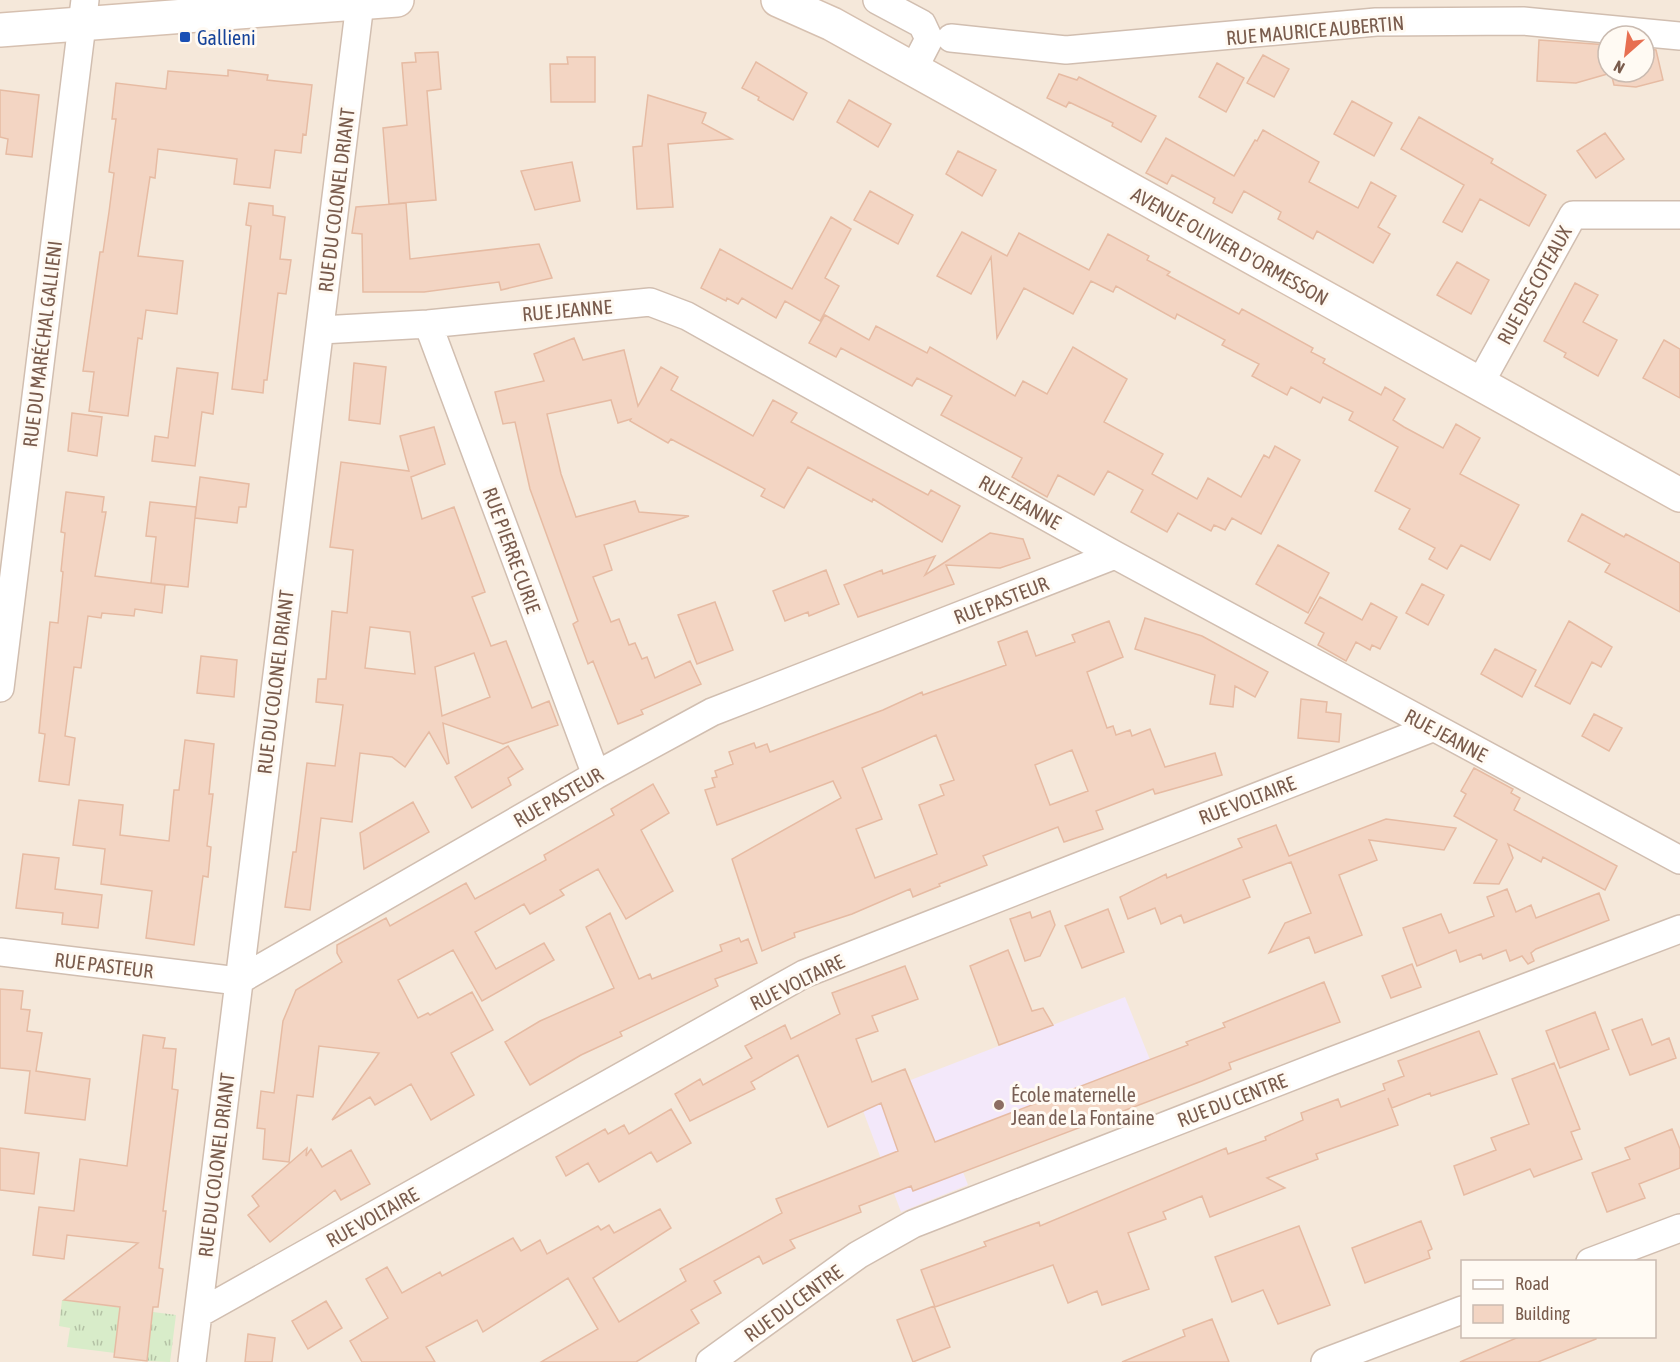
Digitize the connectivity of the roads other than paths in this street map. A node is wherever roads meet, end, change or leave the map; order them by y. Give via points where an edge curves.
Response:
1 (397, 0) edge
2 (778, 0) edge
3 (877, 0) edge
4 (360, 3) junction
5 (84, 11) edge
6 (0, 30) edge
7 (1680, 36) edge
8 (951, 38) dead end
9 (913, 70) junction
10 (1680, 215) edge
11 (428, 324) junction
12 (321, 330) junction
13 (1479, 385) junction
14 (1680, 495) edge
15 (1115, 555) junction
16 (0, 688) edge
17 (1432, 728) junction
18 (596, 775) junction
19 (1680, 860) edge
20 (1680, 929) edge
21 (0, 952) edge
22 (238, 981) junction
23 (1680, 1228) edge
24 (1595, 1260) edge
25 (1461, 1310) edge
26 (198, 1314) junction
27 (192, 1362) edge
28 (710, 1362) edge
29 (1325, 1362) edge

1 - 4 main road
2 - 9 main road, AVENUE OLIVIER D'ORMESSON via 831,24
3 - 9 street via 922,24 929,39
4 - 5 main road
4 - 12 street, RUE DU COLONEL DRIANT
5 - 6 main road
5 - 16 street, RUE DU MARÉCHAL GALLIENI
7 - 8 street, RUE MAURICE AUBERTIN via 1523,21 1376,22 1066,50
9 - 13 main road, AVENUE OLIVIER D'ORMESSON
10 - 13 street, RUE DES COTEAUX via 1573,215
11 - 12 street, RUE JEANNE
11 - 15 street, RUE JEANNE via 650,302 687,316
11 - 18 street, RUE PIERRE CURIE
12 - 22 street, RUE DU COLONEL DRIANT
13 - 14 main road, AVENUE OLIVIER D'ORMESSON
15 - 17 street, RUE JEANNE
15 - 18 street, RUE PASTEUR via 712,712
17 - 19 street, RUE JEANNE
17 - 26 street, RUE VOLTAIRE via 804,974
18 - 22 street, RUE PASTEUR
20 - 28 street, RUE DU CENTRE via 913,1224 858,1255
21 - 22 street, RUE PASTEUR
22 - 26 street, RUE DU COLONEL DRIANT
23 - 24 street
25 - 29 street
26 - 27 street, RUE DU COLONEL DRIANT

